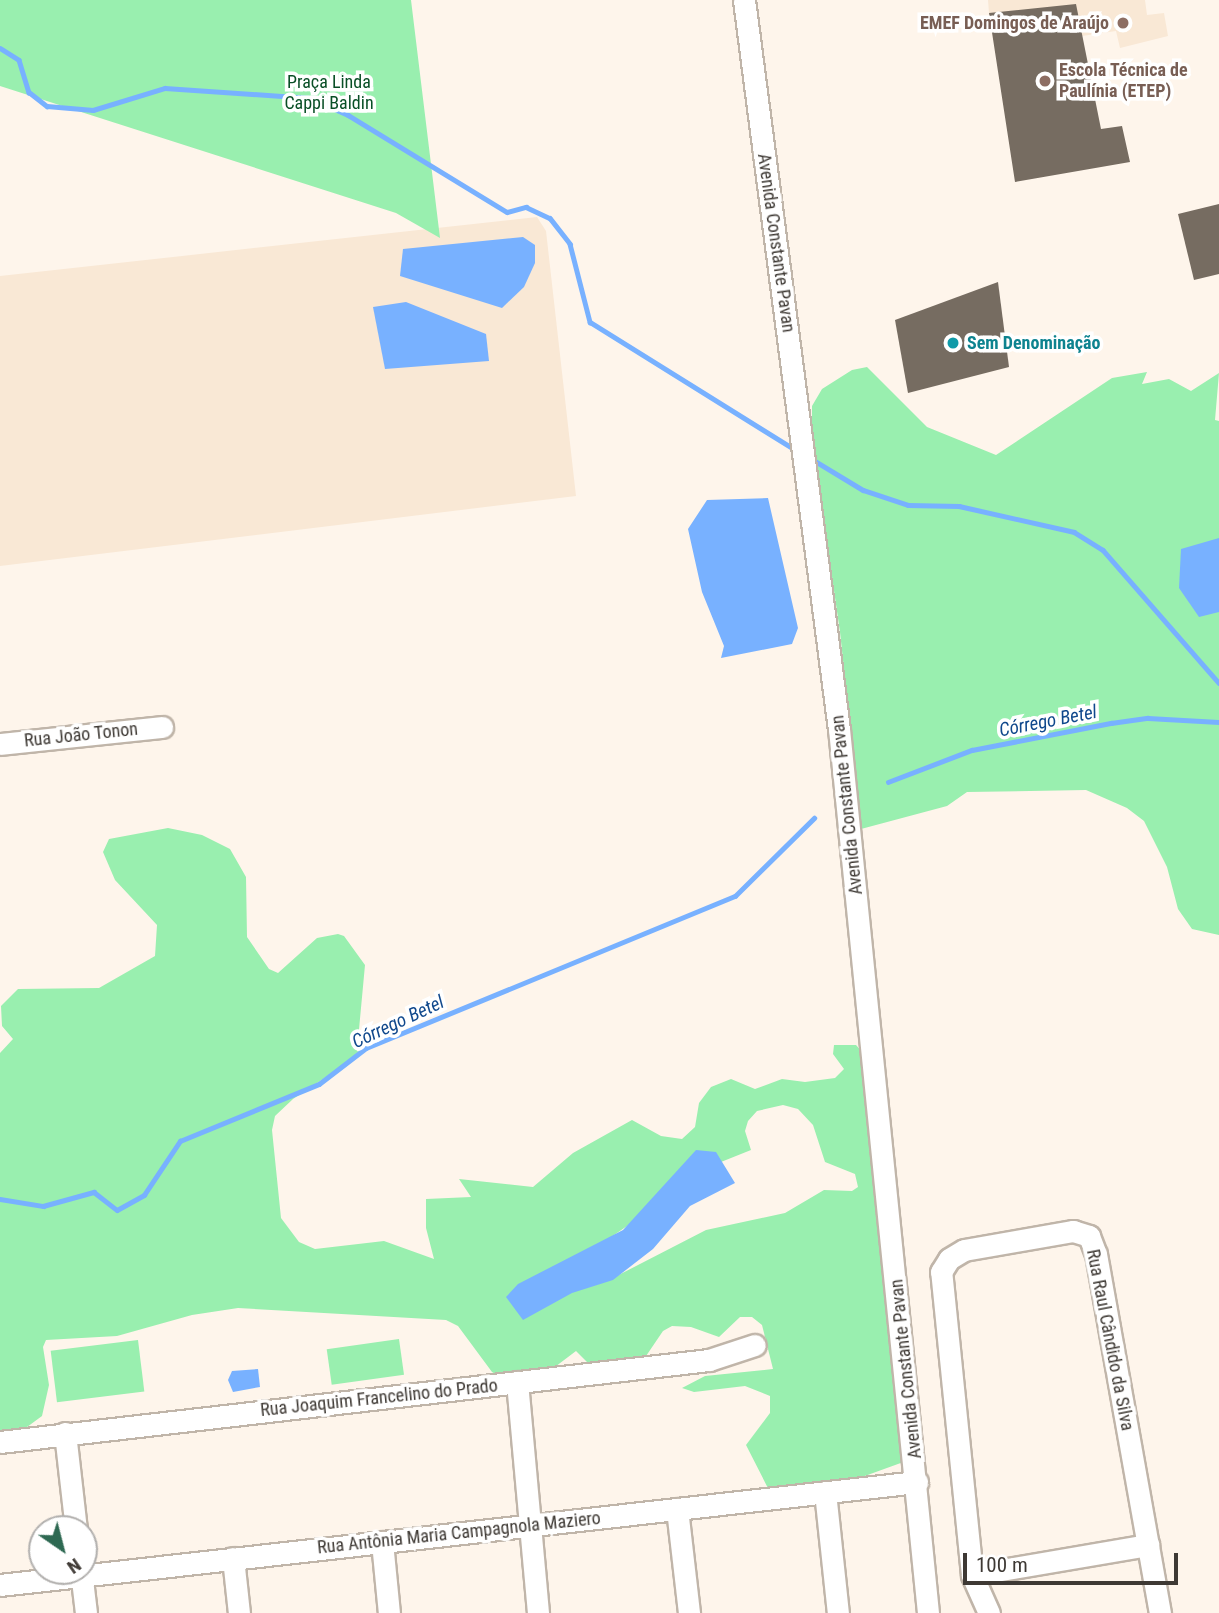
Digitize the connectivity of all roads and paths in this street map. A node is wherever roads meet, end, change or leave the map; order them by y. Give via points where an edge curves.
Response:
1 (744, 0) edge
2 (162, 727) dead end
3 (0, 744) edge
4 (755, 1345) dead end
5 (517, 1382) junction
6 (65, 1433) junction
7 (0, 1442) edge
8 (917, 1482) junction
9 (825, 1492) junction
10 (677, 1509) junction
11 (74, 1515) edge
12 (527, 1525) junction
13 (382, 1542) junction
14 (1148, 1545) junction
15 (233, 1558) junction
16 (98, 1571) edge
17 (972, 1575) junction
18 (28, 1581) edge
19 (0, 1585) edge
20 (82, 1585) edge
21 (86, 1613) edge
22 (239, 1613) edge
23 (389, 1613) edge
24 (538, 1613) edge
25 (689, 1613) edge
26 (838, 1613) edge
27 (928, 1613) edge
28 (989, 1613) edge
29 (1160, 1613) edge

1 - 8 street, Avenida Constante Pavan via 839,729
2 - 3 street, Rua João Tonon
4 - 5 street, Rua Joaquim Francelino do Prado via 709,1360
5 - 6 street, Rua Joaquim Francelino do Prado
5 - 12 street
6 - 7 street, Rua Joaquim Francelino do Prado
6 - 11 street
8 - 9 street, Rua Antônia Maria Campagnola Maziero
8 - 27 street, Avenida Constante Pavan
9 - 10 street, Rua Antônia Maria Campagnola Maziero
9 - 26 street
10 - 12 street, Rua Antônia Maria Campagnola Maziero
10 - 25 street
12 - 13 street, Rua Antônia Maria Campagnola Maziero
12 - 24 street
13 - 15 street, Rua Antônia Maria Campagnola Maziero
13 - 23 street
14 - 17 street
14 - 17 street, Rua Raul Cândido da Silva via 1096,1254 1089,1236 1073,1231 964,1250 949,1259 941,1272
14 - 29 street, Rua Raul Cândido da Silva
15 - 16 street, Rua Antônia Maria Campagnola Maziero
15 - 22 street
17 - 28 street, Rua Raul Cândido da Silva
18 - 19 street, Rua Antônia Maria Campagnola Maziero
20 - 21 street

